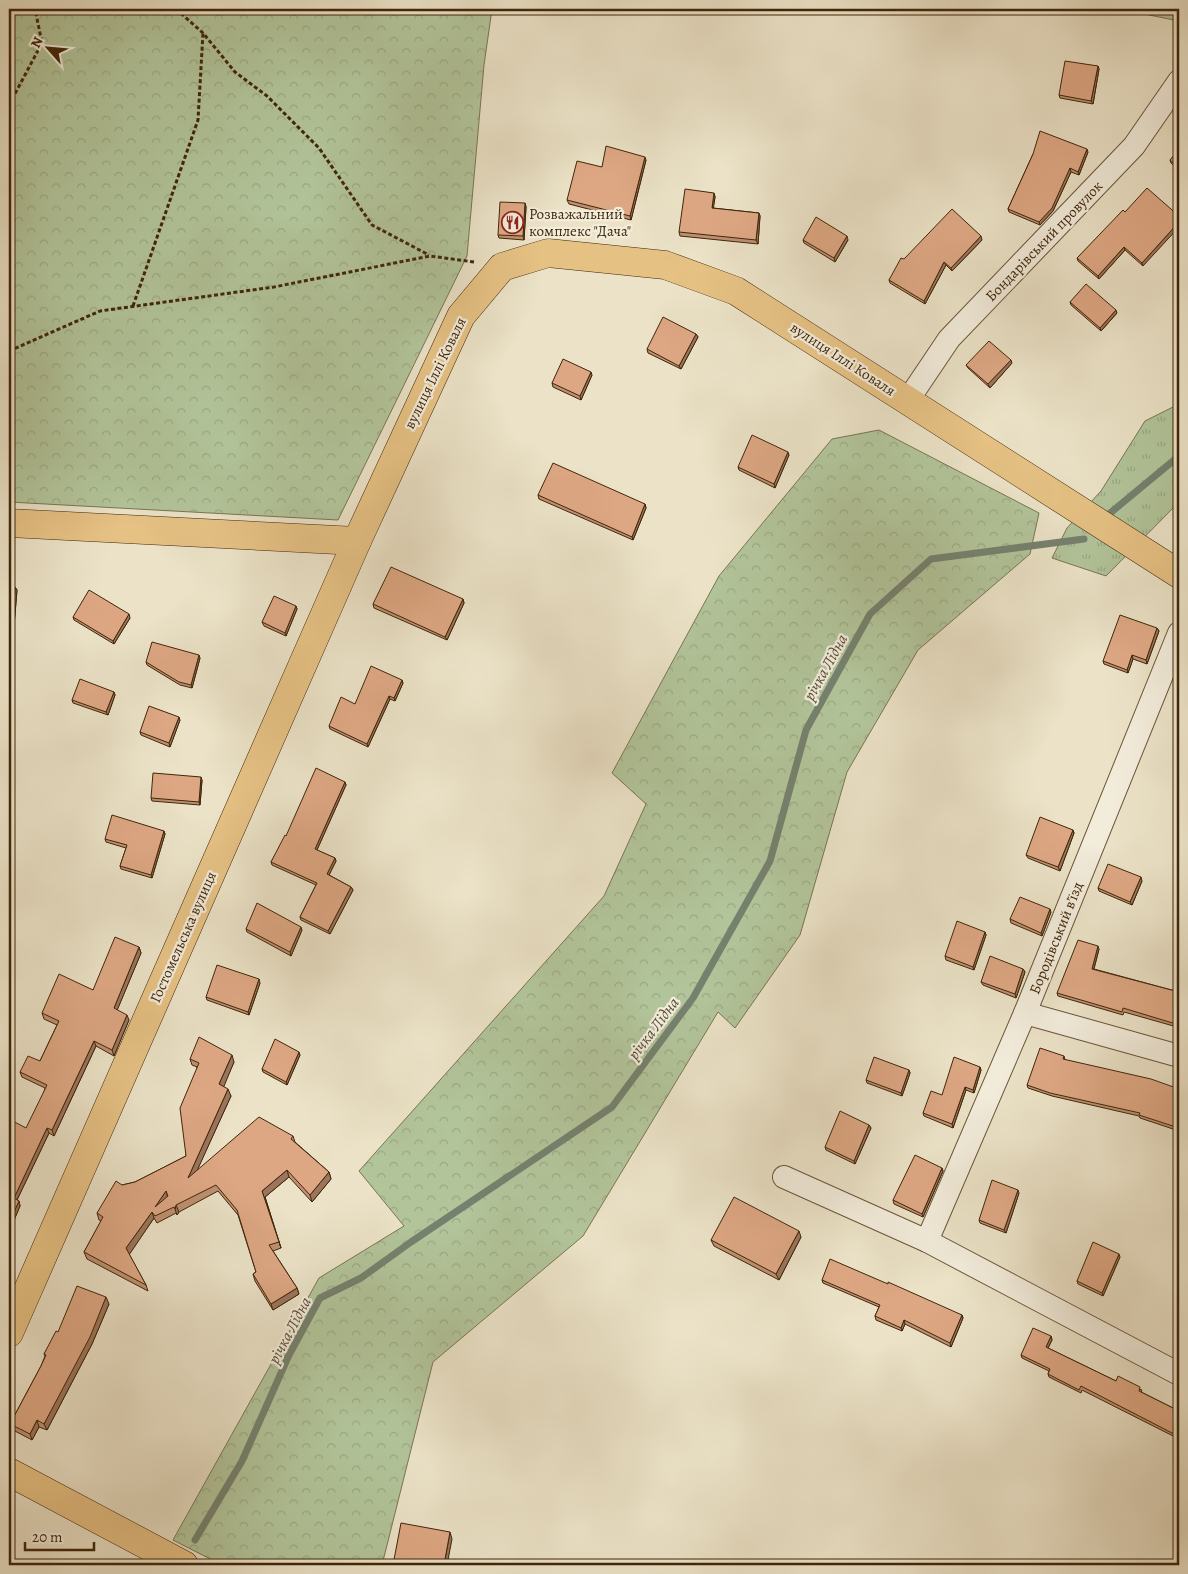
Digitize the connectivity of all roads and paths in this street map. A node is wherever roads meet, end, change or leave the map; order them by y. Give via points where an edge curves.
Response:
1 (35, 9) edge
2 (176, 9) edge
3 (203, 33) junction
4 (1179, 82) edge
5 (9, 105) edge
6 (430, 256) junction
7 (502, 267) junction
8 (133, 306) junction
9 (9, 350) edge
10 (908, 400) junction
11 (9, 523) edge
12 (357, 541) junction
13 (1179, 574) edge
14 (1179, 633) edge
15 (1024, 1013) junction
16 (1179, 1056) edge
17 (784, 1177) dead end
18 (927, 1241) junction
19 (9, 1333) edge
20 (1179, 1374) edge
21 (9, 1472) edge
22 (184, 1565) edge

1 - 5 path via 42,42
2 - 3 path
3 - 6 path via 236,72 267,96 319,148 372,225
3 - 8 path via 198,120
4 - 10 street, Бондарівський провулок via 1134,146 949,339
6 - 7 path
6 - 8 path via 274,287
7 - 10 main road, вулиця Іллі Коваля via 548,253 665,265 736,291
7 - 12 main road, вулиця Іллі Коваля via 461,316
8 - 9 path via 100,311
10 - 13 main road, вулиця Іллі Коваля
11 - 12 main road
12 - 19 main road, Гостомельська вулиця
14 - 15 street, Бородівський в’їзд
15 - 16 street
15 - 18 street, Бородівський в’їзд
17 - 18 street
18 - 20 street
21 - 22 main road

